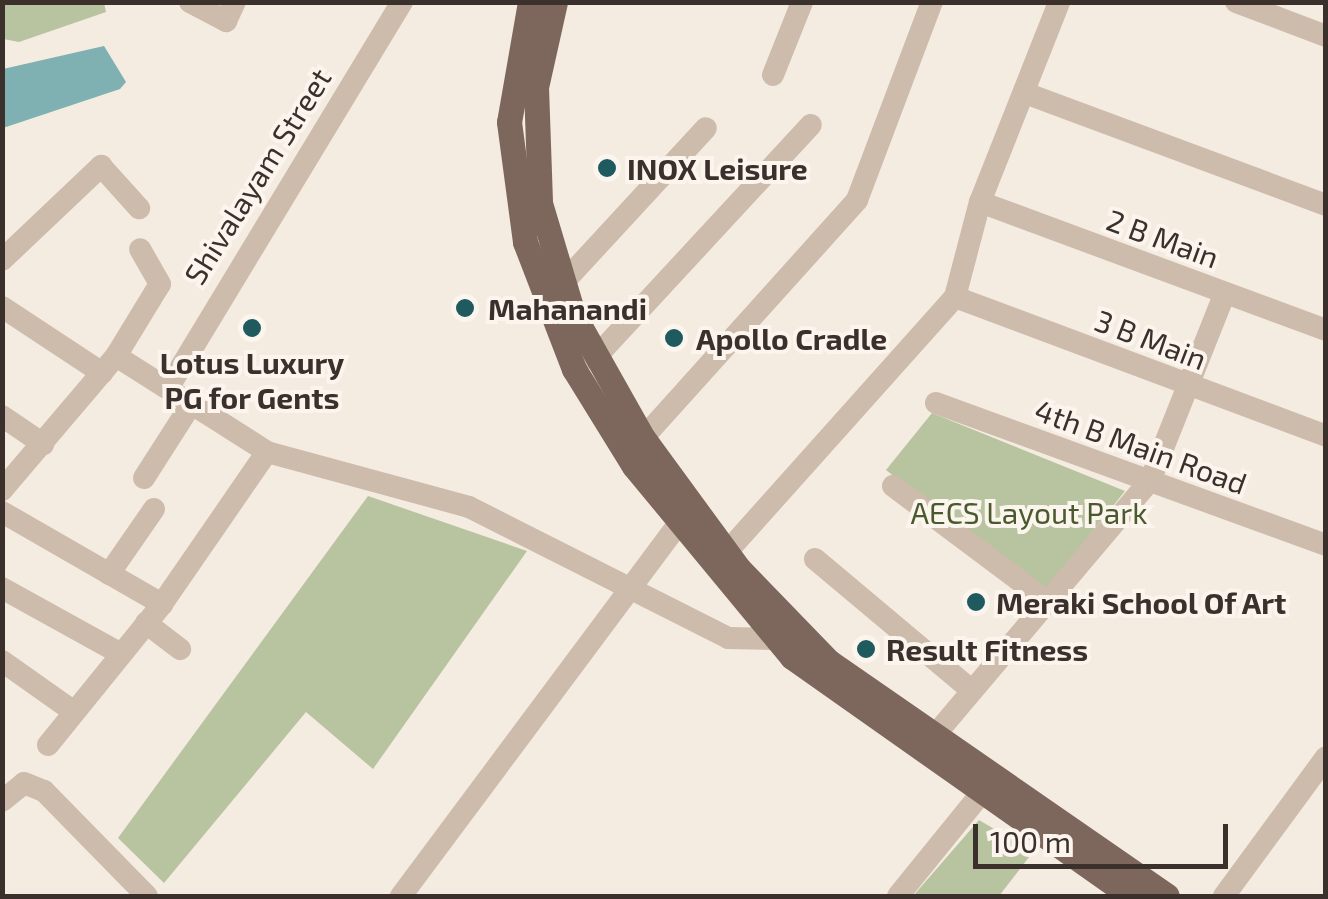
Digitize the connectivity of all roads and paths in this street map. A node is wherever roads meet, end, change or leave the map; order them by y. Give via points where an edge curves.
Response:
1 (190, 2) edge
2 (402, 2) edge
3 (530, 2) edge
4 (555, 2) edge
5 (802, 2) edge
6 (932, 2) edge
7 (1060, 2) edge
8 (1251, 5) edge
9 (230, 12) edge
10 (1326, 36) edge
11 (772, 75) dead end
12 (1025, 93) junction
13 (812, 125) dead end
14 (706, 128) dead end
15 (980, 202) junction
16 (1326, 205) edge
17 (139, 208) dead end
18 (140, 249) dead end
19 (2, 260) edge
20 (562, 284) junction
21 (1225, 293) junction
22 (955, 297) junction
23 (2, 307) edge
24 (1326, 330) edge
25 (594, 359) junction
26 (109, 365) junction
27 (170, 385) junction
28 (1190, 385) junction
29 (936, 403) dead end
30 (190, 406) junction
31 (2, 416) edge
32 (1326, 436) edge
33 (642, 438) junction
34 (42, 444) junction
35 (267, 452) junction
36 (7, 475) edge
37 (144, 478) dead end
38 (1150, 481) junction
39 (894, 486) dead end
40 (154, 509) dead end
41 (2, 512) edge
42 (678, 524) junction
43 (1326, 545) edge
44 (726, 553) junction
45 (815, 559) dead end
46 (109, 574) junction
47 (2, 588) edge
48 (633, 588) junction
49 (1048, 602) junction
50 (162, 604) junction
51 (146, 623) junction
52 (781, 632) junction
53 (180, 649) dead end
54 (121, 654) junction
55 (2, 661) edge
56 (971, 690) junction
57 (74, 712) junction
58 (935, 735) junction
59 (48, 745) dead end
60 (1326, 757) edge
61 (983, 791) junction
62 (2, 801) edge
63 (1237, 892) edge
64 (147, 896) edge
65 (401, 896) edge
66 (898, 896) edge
67 (1131, 896) edge
68 (1167, 896) edge

1 - 9 street
2 - 27 street, Shivalayam Street
3 - 42 main road via 509,122 528,256 588,395
4 - 20 main road via 536,87 534,156
5 - 11 street
6 - 33 street via 857,200
7 - 12 street
8 - 10 street
12 - 15 street
12 - 16 street
13 - 25 street
14 - 20 street
15 - 21 street, 2 B Main
15 - 22 street
17 - 19 street via 102,166
18 - 26 street via 160,284
20 - 25 main road
21 - 24 street, 2 B Main
21 - 28 street
22 - 28 street, 3 B Main
22 - 44 street
23 - 26 street
25 - 33 main road
26 - 27 street
26 - 34 street
27 - 30 street
28 - 32 street, 3 B Main
28 - 38 street
29 - 38 street, 4th B Main Road
30 - 35 street
30 - 37 street
31 - 34 street
33 - 44 main road
34 - 36 street
35 - 48 street via 470,507
35 - 50 street
38 - 43 street, 4th B Main Road
38 - 49 street
39 - 49 street
40 - 46 street
41 - 46 street
42 - 48 street
42 - 52 main road
44 - 52 main road
45 - 56 street
46 - 50 street
47 - 54 street
48 - 52 street via 728,638
48 - 65 street
49 - 56 street
50 - 51 street
51 - 53 street
51 - 54 street
52 - 58 main road
52 - 61 main road
54 - 57 street
55 - 57 street
56 - 58 street
57 - 59 street
58 - 68 main road
60 - 63 street
61 - 66 street
61 - 67 main road
62 - 64 street via 24,784 44,791

